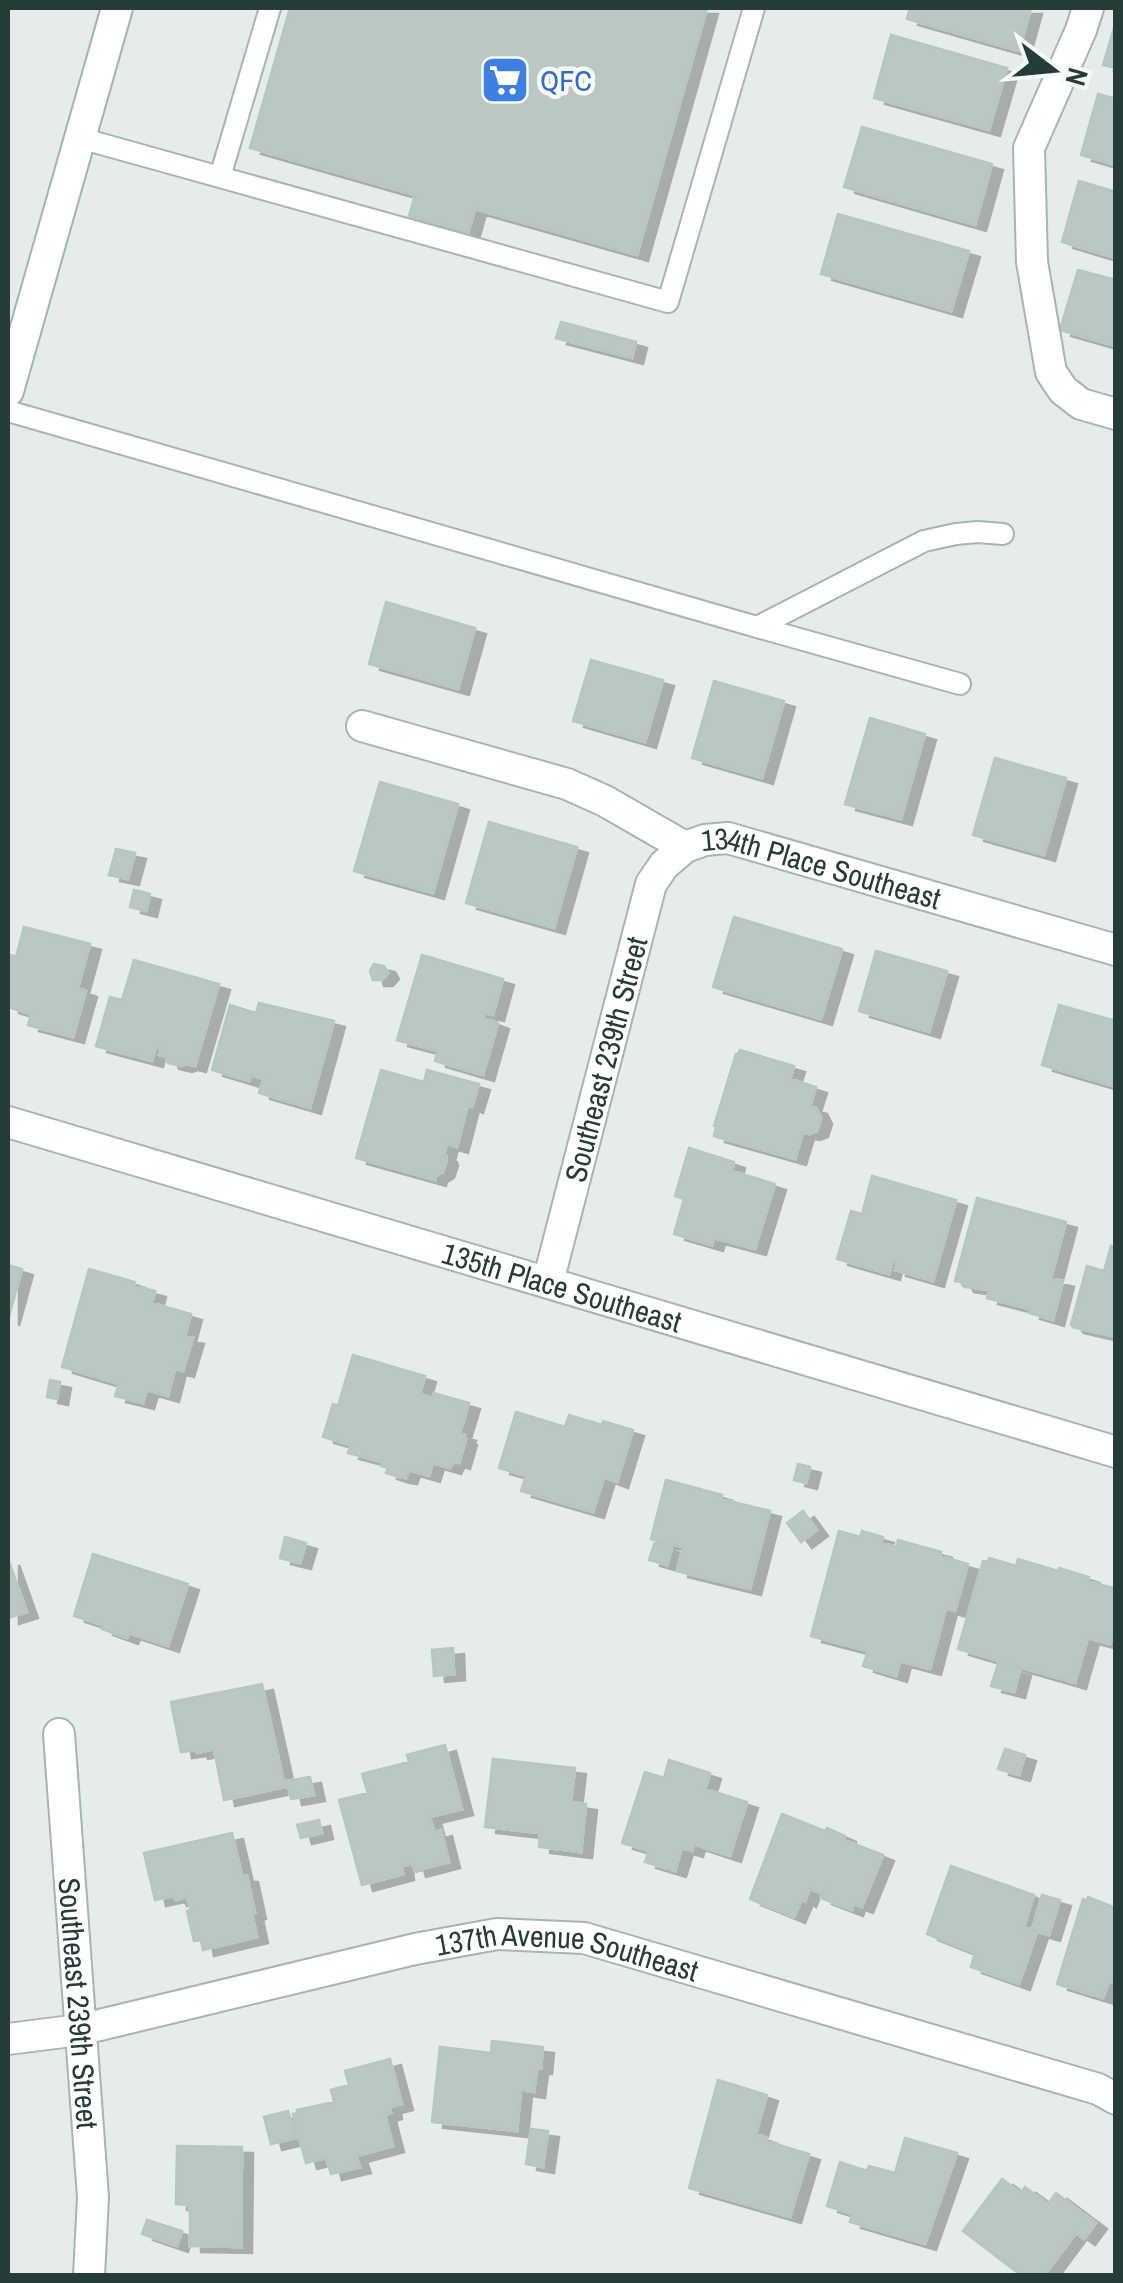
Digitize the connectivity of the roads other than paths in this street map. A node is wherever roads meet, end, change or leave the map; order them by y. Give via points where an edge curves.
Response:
1 (117, 8) edge
2 (270, 8) edge
3 (754, 8) edge
4 (1088, 8) edge
5 (80, 138) junction
6 (220, 177) junction
7 (8, 391) edge
8 (8, 411) edge
9 (1116, 414) edge
10 (1003, 534) dead end
11 (757, 627) junction
12 (960, 684) dead end
13 (362, 726) dead end
14 (685, 847) junction
15 (1116, 950) edge
16 (8, 1122) edge
17 (548, 1282) junction
18 (1116, 1452) edge
19 (59, 1734) dead end
20 (79, 2030) junction
21 (8, 2039) edge
22 (1116, 2099) edge
23 (89, 2276) edge

1 - 5 street
2 - 6 lane
3 - 6 lane via 668,302
4 - 9 street via 1029,148 1032,262 1052,372 1081,404
5 - 6 lane
5 - 7 street
8 - 11 lane
10 - 11 lane via 924,541
11 - 12 lane
13 - 14 street, 134th Place Southeast via 567,784
14 - 15 street, 134th Place Southeast via 728,838
14 - 17 street, Southeast 239th Street via 651,884
16 - 17 street, 135th Place Southeast
17 - 18 street, 135th Place Southeast
19 - 20 street, Southeast 239th Street
20 - 21 street, 137th Avenue Southeast
20 - 22 street, 137th Avenue Southeast via 415,1949 498,1934 584,1938
20 - 23 street, Southeast 239th Street via 92,2197

